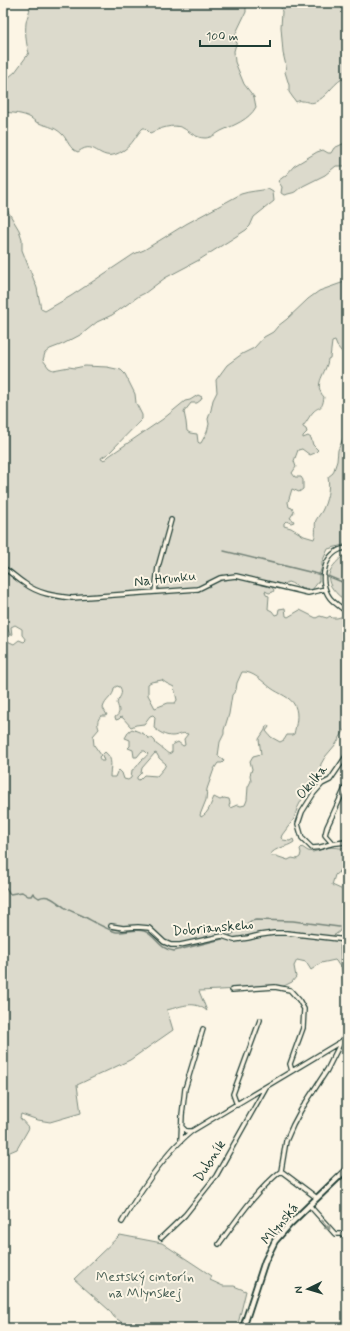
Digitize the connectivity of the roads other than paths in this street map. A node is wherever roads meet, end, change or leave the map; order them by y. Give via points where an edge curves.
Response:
1 (171, 520) dead end
2 (347, 548) edge
3 (3, 568) edge
4 (325, 589) junction
5 (155, 592) junction
6 (347, 612) edge
7 (346, 758) edge
8 (347, 784) edge
9 (347, 841) edge
10 (332, 843) junction
11 (347, 870) edge
12 (342, 872) dead end
13 (347, 924) edge
14 (111, 926) dead end
15 (345, 939) edge
16 (347, 954) edge
17 (344, 961) junction
18 (347, 989) edge
19 (232, 990) dead end
20 (260, 1020) dead end
21 (347, 1028) edge
22 (203, 1029) dead end
23 (342, 1041) junction
24 (328, 1050) junction
25 (335, 1057) junction
26 (292, 1072) junction
27 (266, 1087) junction
28 (237, 1105) junction
29 (181, 1126) junction
30 (192, 1131) junction
31 (181, 1140) junction
32 (347, 1169) edge
33 (281, 1171) junction
34 (317, 1198) junction
35 (309, 1206) junction
36 (122, 1222) dead end
37 (347, 1234) edge
38 (161, 1238) dead end
39 (219, 1244) dead end
40 (243, 1328) edge

1 - 5 street via 158,567
2 - 4 street via 333,553 328,560 323,577
3 - 5 street, Na Hrunku via 24,584 54,596 72,598
4 - 5 street, Na Hrunku via 308,593 236,576 220,578 198,589
4 - 6 street via 330,599
7 - 10 street, Okulka via 330,780 314,793 298,824 302,838 312,848 321,848
8 - 10 street, Okulka via 327,827 325,836
9 - 10 street, Okulka via 340,844
11 - 12 street
13 - 15 street via 344,930
14 - 15 street, Dobrianskeho via 149,928 164,942 180,945 223,937 248,938 274,933
15 - 17 street
16 - 17 street
17 - 18 street
19 - 26 street via 275,987 290,990 299,1000 304,1008 304,1028 290,1064
20 - 28 street via 233,1094
21 - 23 street
22 - 29 street via 185,1088
23 - 24 street, Dubník
23 - 25 street
24 - 25 street
24 - 26 street, Dubník
25 - 33 street via 293,1125 286,1141
26 - 27 street, Dubník
27 - 28 street, Dubník
27 - 38 street, Dubník via 216,1176
28 - 30 street, Dubník
29 - 30 street via 186,1131
29 - 31 street
30 - 31 street, Dubník
31 - 36 street, Dubník via 138,1195
32 - 34 street, Mlynská
33 - 34 street
33 - 39 street via 252,1200
34 - 35 street, Mlynská
35 -> 37 street via 335,1234
35 - 40 street, Mlynská via 276,1242 264,1261

